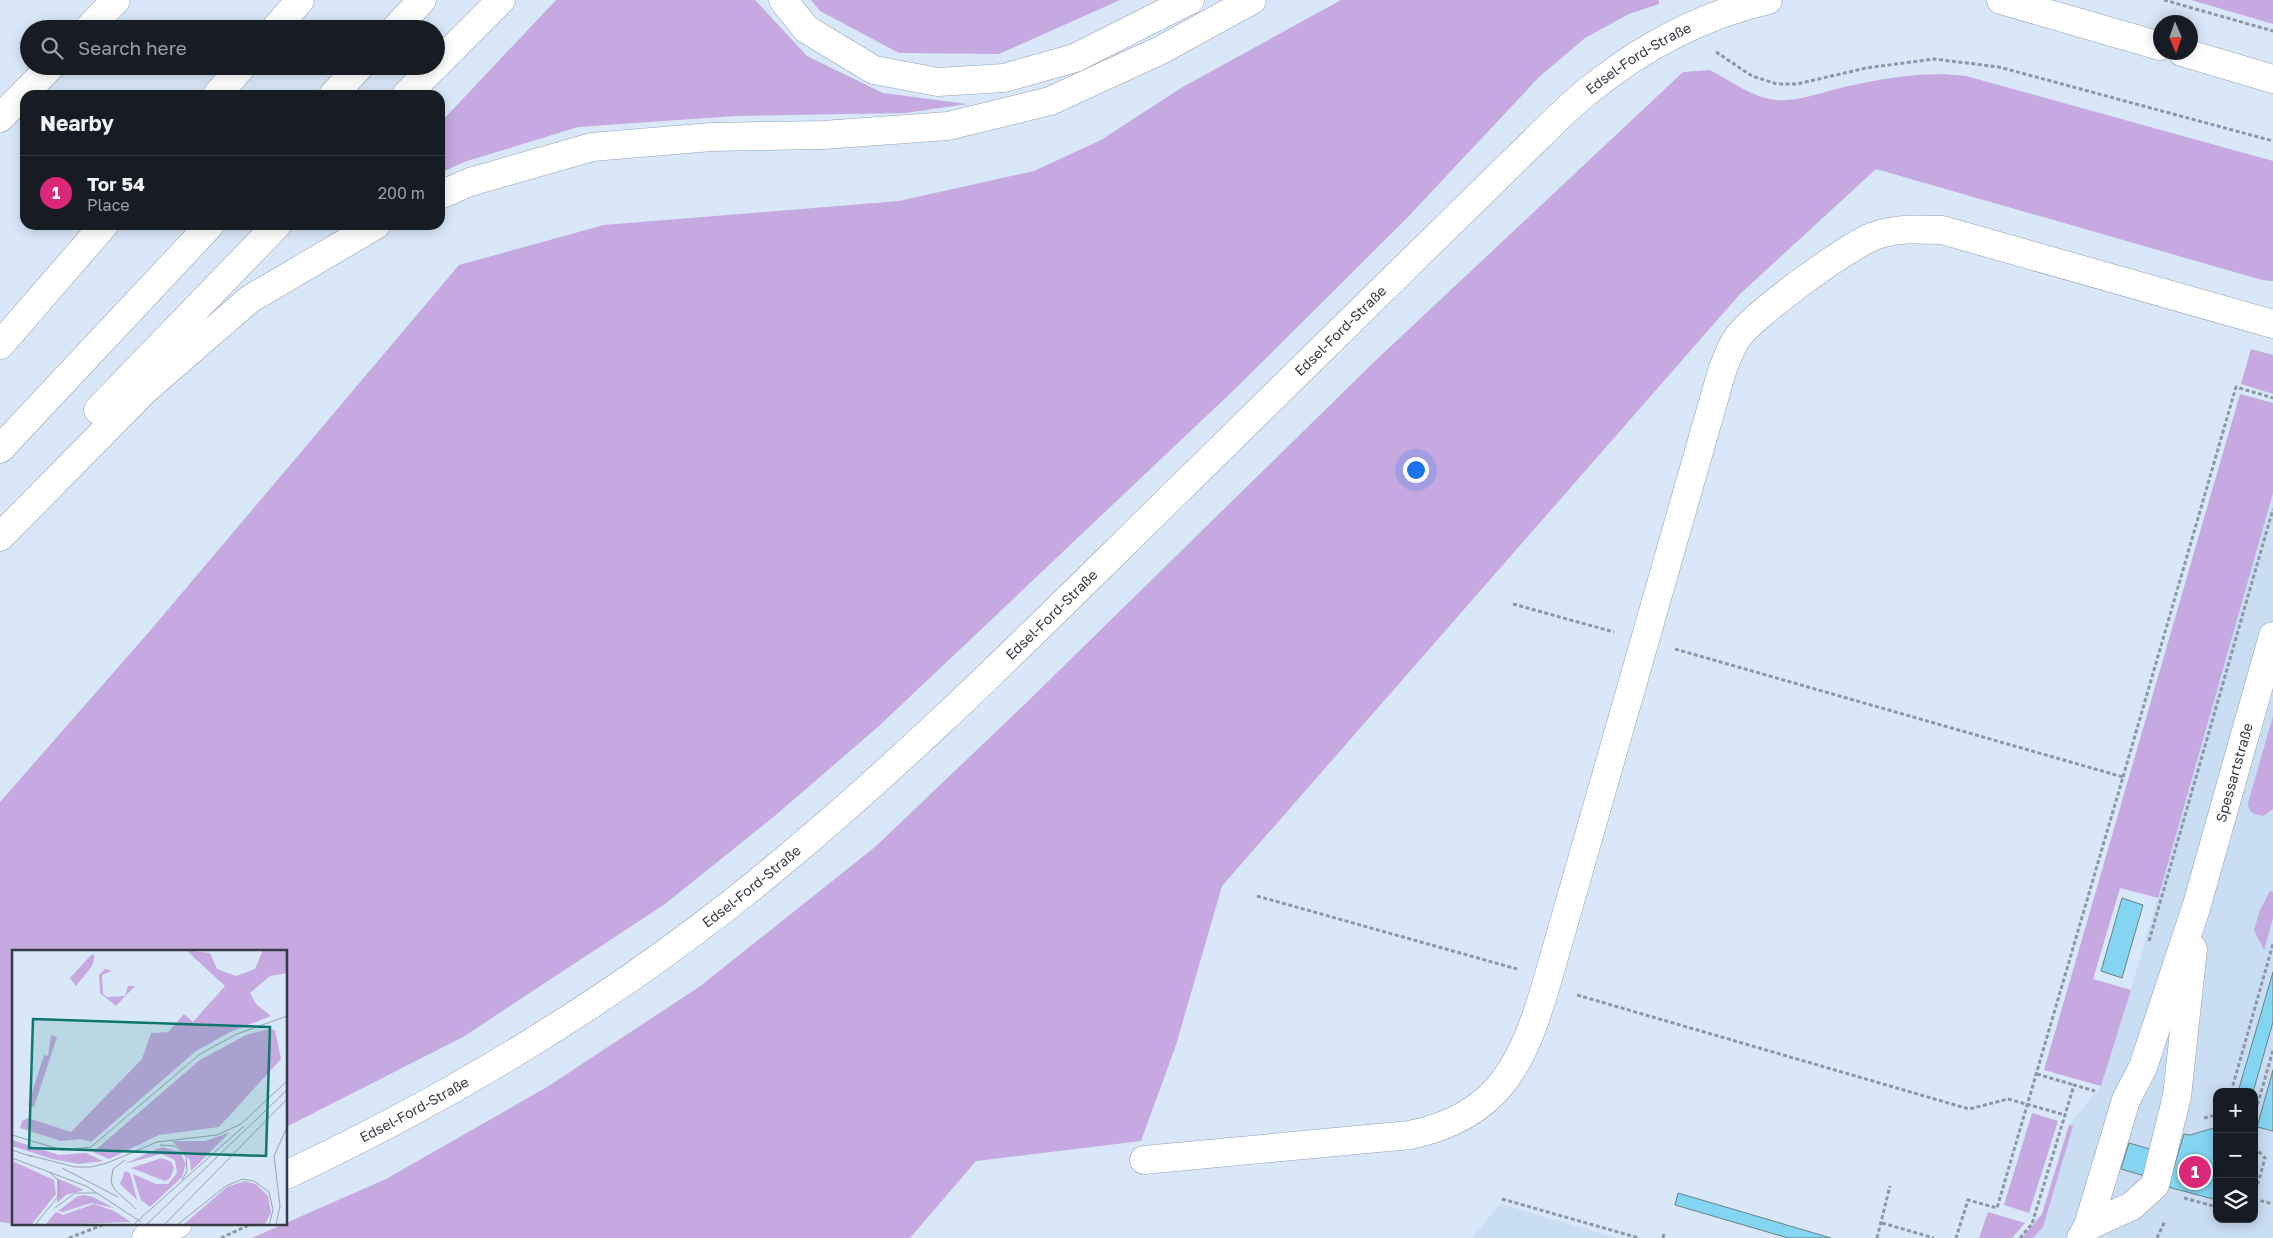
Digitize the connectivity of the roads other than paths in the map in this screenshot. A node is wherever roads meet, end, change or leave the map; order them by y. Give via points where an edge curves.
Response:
1 (116, 0) edge
2 (300, 0) edge
3 (422, 0) edge
4 (500, 0) edge
5 (783, 0) edge
6 (1190, 0) edge
7 (1252, 0) edge
8 (1768, 0) edge
9 (2002, 0) edge
10 (97, 20) edge
11 (283, 20) edge
12 (403, 20) edge
13 (2153, 44) edge
14 (445, 57) edge
15 (2198, 57) edge
16 (42, 75) edge
17 (234, 75) edge
18 (352, 75) edge
19 (427, 75) edge
20 (2273, 79) edge
21 (27, 90) edge
22 (221, 90) edge
23 (338, 90) edge
24 (411, 90) edge
25 (20, 98) edge
26 (0, 118) edge
27 (445, 193) edge
28 (100, 230) edge
29 (205, 230) edge
30 (272, 230) edge
31 (367, 230) edge
32 (2216, 308) junction
33 (2273, 308) edge
34 (2273, 324) edge
35 (0, 345) edge
36 (0, 449) edge
37 (0, 512) edge
38 (0, 537) edge
39 (2273, 636) edge
40 (2196, 908) junction
41 (1144, 1160) dead end
42 (288, 1175) edge
43 (173, 1226) edge
44 (2085, 1232) edge
45 (146, 1238) edge

1 - 10 main road
2 - 11 main road
3 - 12 main road
4 - 14 main road
5 - 6 main road via 806,29 874,70 938,82 1004,78 1075,58
7 - 27 main road via 1161,50 1050,101 957,124 823,135 711,137 592,147 470,182
8 - 42 main road, Edsel-Ford-Straße via 1680,30 1636,56 1588,91 942,720 755,885 662,955 498,1063 376,1132
9 - 13 main road
15 - 20 main road
16 - 21 main road
17 - 22 main road
18 - 23 main road
19 - 24 main road
25 - 26 main road
28 - 35 main road
29 - 36 main road
30 - 37 main road
31 - 38 main road via 250,299 145,390
32 - 33 main road
32 - 34 main road
32 - 41 main road via 1942,230 1901,229 1872,237 1799,285 1736,338 1722,371 1547,982 1532,1031 1513,1070 1473,1110 1437,1129 1410,1135
39 - 40 main road, Spessartstraße
40 - 44 main road via 2143,1068 2126,1100
40 - 44 main road via 2177,1096 2155,1185 2132,1206
43 - 45 main road

